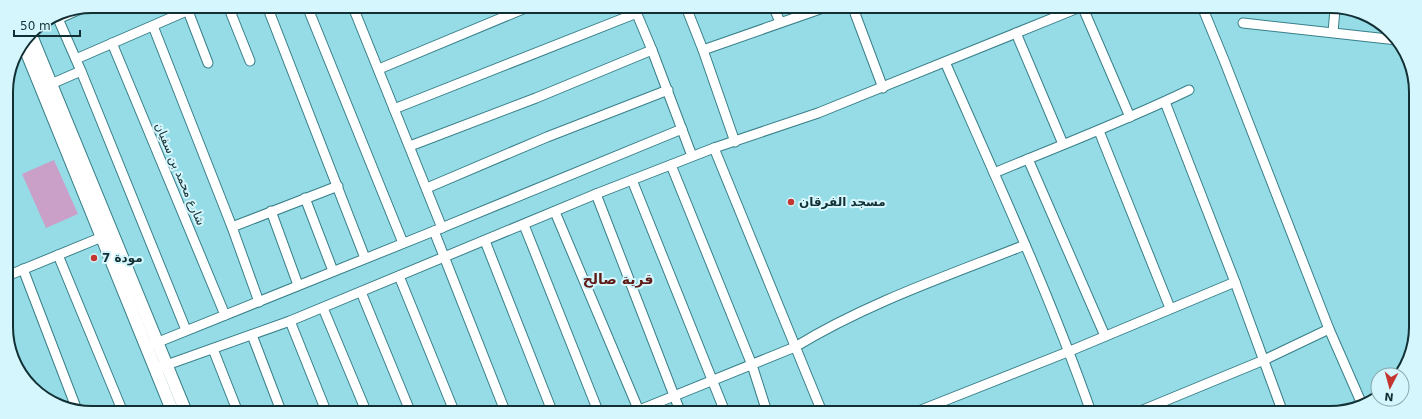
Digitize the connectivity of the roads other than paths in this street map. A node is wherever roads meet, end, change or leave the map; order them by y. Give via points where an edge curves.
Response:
1 (183, 13) edge
2 (189, 13) edge
3 (231, 13) edge
4 (270, 13) edge
5 (311, 13) edge
6 (355, 13) edge
7 (514, 13) edge
8 (629, 13) edge
9 (637, 13) edge
10 (688, 13) edge
11 (776, 13) edge
12 (808, 13) edge
13 (855, 13) edge
14 (1066, 13) edge
15 (1085, 13) edge
16 (1205, 13) edge
17 (1335, 13) edge
18 (59, 20) edge
19 (780, 22) junction
20 (1243, 23) dead end
21 (153, 26) junction
22 (1333, 32) junction
23 (1016, 33) junction
24 (1388, 39) edge
25 (33, 40) edge
26 (112, 43) junction
27 (25, 49) edge
28 (652, 50) junction
29 (703, 50) junction
30 (76, 59) junction
31 (250, 61) dead end
32 (944, 62) junction
33 (208, 63) dead end
34 (379, 70) junction
35 (82, 71) junction
36 (52, 84) junction
37 (883, 88) junction
38 (668, 90) junction
39 (1189, 90) dead end
40 (1165, 102) junction
41 (394, 109) junction
42 (1130, 117) junction
43 (682, 129) junction
44 (1099, 131) junction
45 (736, 142) junction
46 (1063, 144) junction
47 (410, 146) junction
48 (714, 148) junction
49 (692, 156) junction
50 (1028, 159) junction
51 (671, 165) junction
52 (994, 173) junction
53 (632, 180) junction
54 (338, 186) junction
55 (426, 188) junction
56 (596, 194) junction
57 (305, 198) junction
58 (271, 212) junction
59 (555, 212) junction
60 (524, 225) junction
61 (232, 227) junction
62 (438, 229) junction
63 (102, 237) junction
64 (485, 241) junction
65 (403, 243) junction
66 (1025, 245) junction
67 (58, 255) junction
68 (365, 258) junction
69 (444, 258) junction
70 (23, 269) junction
71 (333, 271) junction
72 (13, 273) edge
73 (399, 276) junction
74 (1235, 282) junction
75 (298, 285) junction
76 (361, 292) junction
77 (259, 302) junction
78 (323, 308) junction
79 (1170, 308) junction
80 (225, 315) junction
81 (290, 321) junction
82 (1329, 329) junction
83 (186, 330) junction
84 (252, 335) junction
85 (1105, 336) junction
86 (152, 344) junction
87 (795, 347) junction
88 (213, 349) junction
89 (1070, 351) junction
90 (1264, 360) junction
91 (752, 365) junction
92 (161, 367) junction
93 (713, 381) junction
94 (673, 396) junction
95 (1360, 400) edge
96 (75, 404) edge
97 (120, 406) edge
98 (171, 406) edge
99 (183, 406) edge
100 (236, 406) edge
101 (279, 406) edge
102 (324, 406) edge
103 (364, 406) edge
104 (408, 406) edge
105 (452, 406) edge
106 (503, 406) edge
107 (550, 406) edge
108 (596, 406) edge
109 (636, 406) edge
110 (650, 406) edge
111 (678, 406) edge
112 (723, 406) edge
113 (765, 406) edge
114 (820, 406) edge
115 (931, 406) edge
116 (1089, 406) edge
117 (1153, 406) edge
118 (1280, 406) edge

1 - 21 street
2 - 33 street
3 - 31 street
4 - 54 street
5 - 65 street
6 - 34 street
7 - 34 street
8 - 41 street
9 - 28 street
10 - 29 street
11 - 19 street
12 - 19 street
13 - 37 street
14 - 23 street
15 - 42 street
16 - 82 street
17 - 22 street
18 - 30 street
19 - 29 street
20 - 22 street
21 - 26 street
21 - 61 street
22 - 24 street
23 - 32 street
23 - 46 street
25 - 36 street
26 - 30 street
26 - 80 street, شارع محمد بن سفيان
27 - 63 street
28 - 38 street
28 - 47 street
29 - 45 street
30 - 35 street
32 - 37 street
32 - 52 street
34 - 41 street
35 - 36 street
35 - 83 street
36 - 86 street
37 - 45 street
38 - 43 street
38 - 55 street
39 - 40 street
40 - 42 street
40 - 74 street
41 - 47 street
42 - 44 street
43 - 49 street
43 - 62 street
44 - 46 street
44 - 79 street
45 - 48 street
46 - 50 street
47 - 55 street
48 - 49 street
48 - 87 street
49 - 51 street
50 - 52 street
50 - 85 street
51 - 53 street
51 - 91 street
52 - 66 street
53 - 56 street
53 - 93 street
54 - 57 street
54 - 68 street
55 - 62 street
56 - 59 street
56 - 94 street
57 - 58 street
57 - 71 street
58 - 61 street
58 - 75 street
59 - 60 street
59 - 109 street
60 - 64 street
60 - 108 street
61 - 77 street
62 - 65 street
62 - 69 street
63 - 67 street
63 - 86 street
64 - 69 street
64 - 107 street
65 - 68 street
66 - 87 street via 854,314
66 - 89 street
67 - 70 street
67 - 97 street
68 - 71 street
69 - 73 street
69 - 106 street
70 - 72 street
70 - 96 street
71 - 75 street
73 - 76 street
73 - 105 street
74 - 79 street
74 - 90 street
75 - 77 street
76 - 78 street
76 - 104 street
77 - 80 street
78 - 81 street
78 - 103 street
79 - 85 street
80 - 83 street
81 - 84 street
81 - 102 street
82 - 90 street
82 - 95 street
83 - 86 street
84 - 88 street
84 - 101 street
85 - 89 street
86 - 92 street
87 - 91 street
87 - 114 street
88 - 92 street
88 - 100 street
89 - 115 street
89 - 116 street
90 - 117 street
90 - 118 street
91 - 93 street
91 - 113 street
92 - 98 street
92 - 99 street
93 - 94 street
93 - 112 street
94 - 110 street
94 - 111 street

